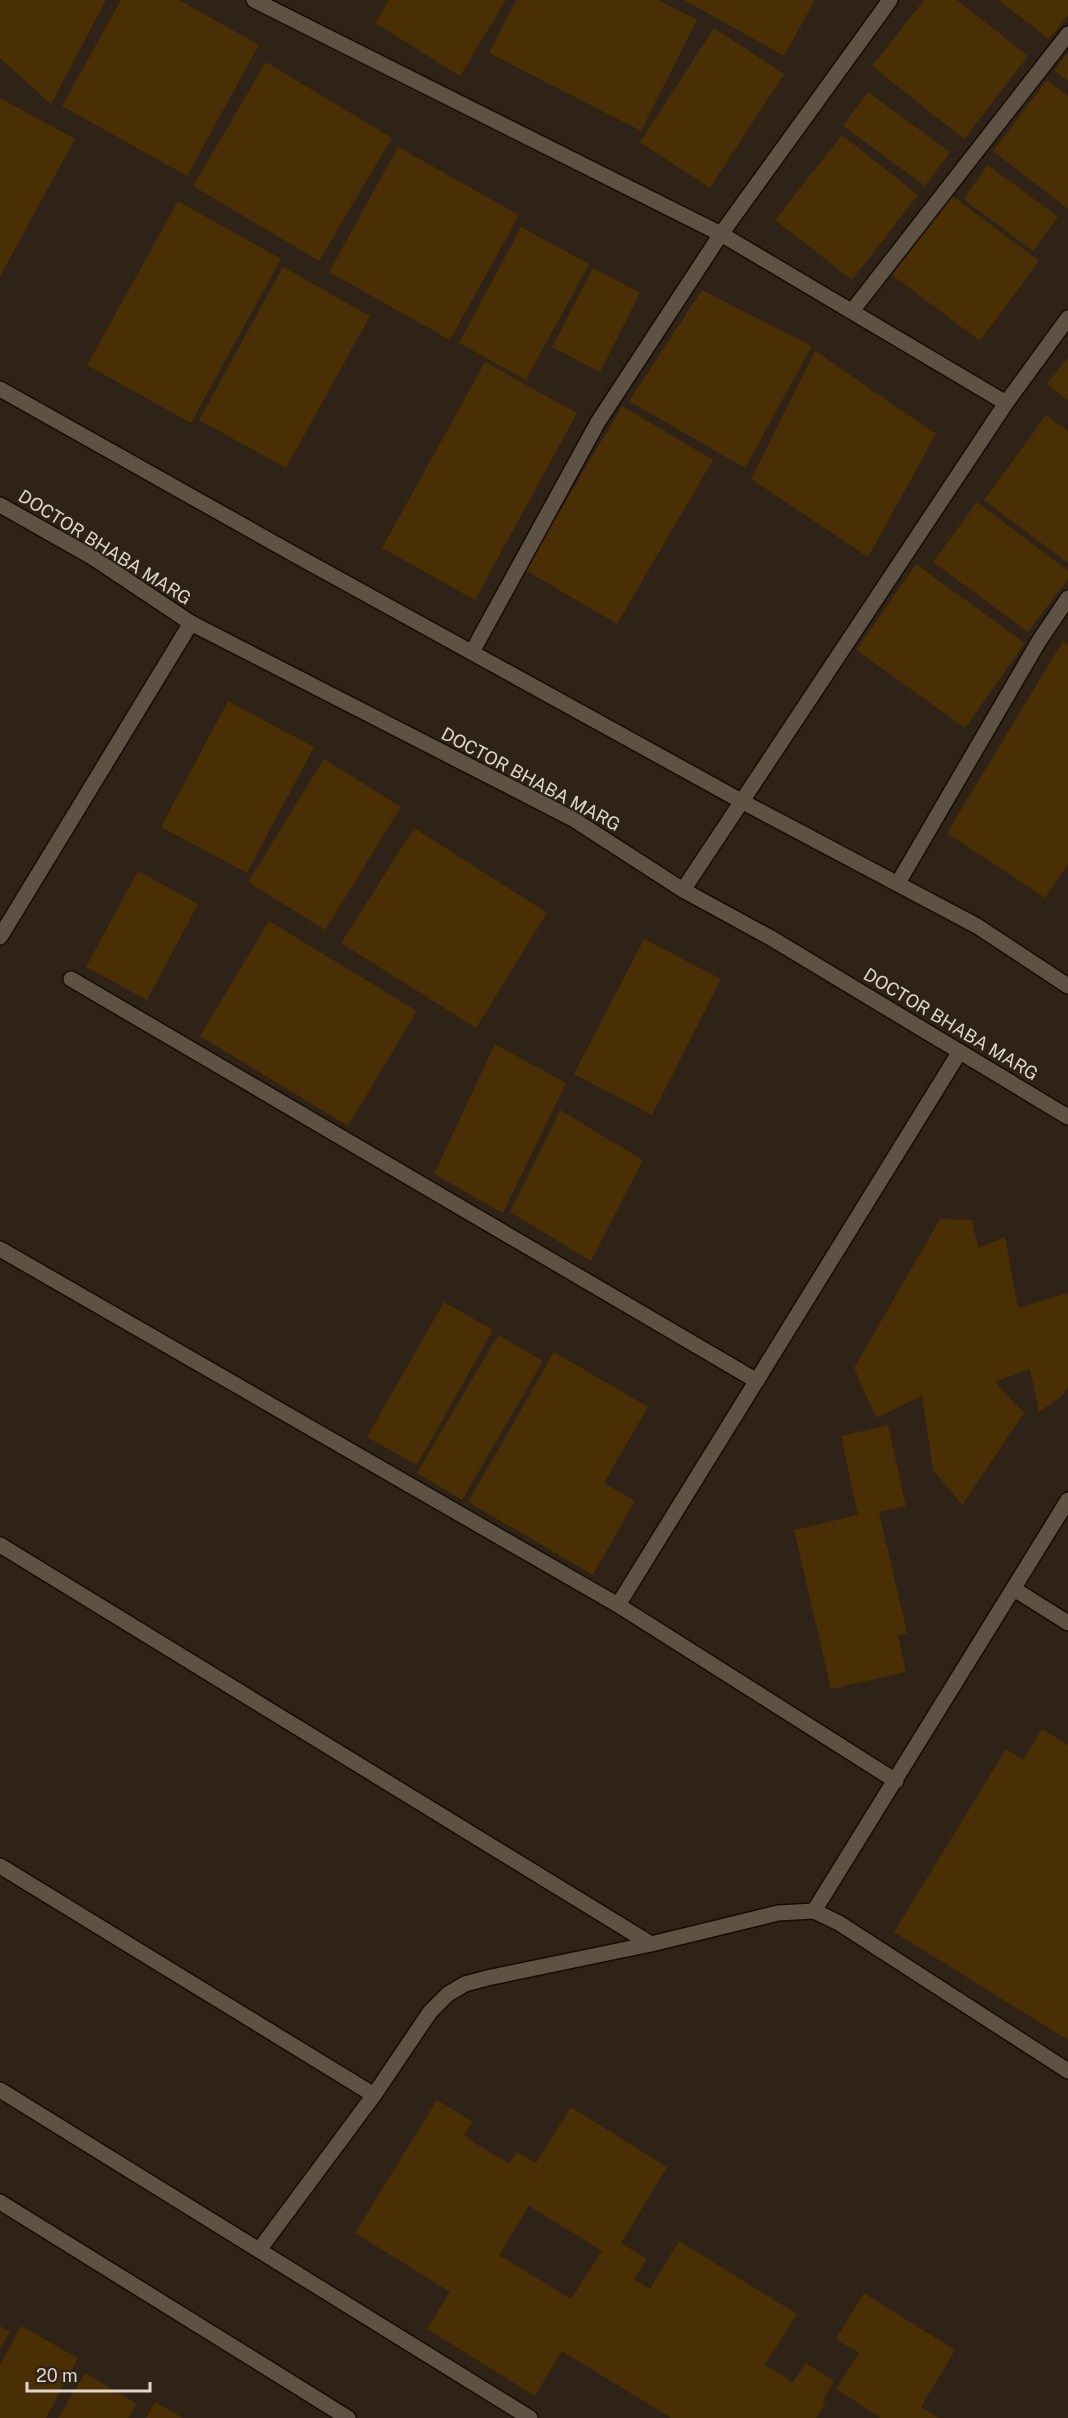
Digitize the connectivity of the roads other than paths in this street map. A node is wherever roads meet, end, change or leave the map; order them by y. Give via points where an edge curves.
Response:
1 (254, 0) edge
2 (890, 0) edge
3 (1068, 34) edge
4 (721, 234) junction
5 (852, 311) junction
6 (1068, 318) edge
7 (0, 389) edge
8 (1006, 404) junction
9 (0, 505) edge
10 (1068, 598) edge
11 (191, 623) junction
12 (472, 652) junction
13 (743, 802) junction
14 (897, 883) junction
15 (683, 890) junction
16 (0, 937) edge
17 (71, 979) dead end
18 (1068, 986) edge
19 (959, 1053) junction
20 (1068, 1117) edge
21 (0, 1249) edge
22 (757, 1380) junction
23 (1068, 1500) edge
24 (0, 1545) edge
25 (1014, 1588) junction
26 (618, 1605) junction
27 (1068, 1623) edge
28 (896, 1782) junction
29 (0, 1866) edge
30 (814, 1911) junction
31 (651, 1944) junction
32 (1068, 2071) edge
33 (0, 2091) edge
34 (374, 2095) junction
35 (0, 2202) edge
36 (259, 2250) junction
37 (348, 2418) edge
38 (530, 2418) edge

1 - 4 street
2 - 4 street
3 - 5 street
4 - 5 street
4 - 12 street via 598,422
5 - 8 street
6 - 8 street
7 - 12 street
8 - 13 street
9 - 11 street, DOCTOR BHABA MARG via 92,557
10 - 14 street via 1039,640
11 - 15 street, DOCTOR BHABA MARG via 573,819
11 - 16 street
12 - 13 street
13 - 14 street
13 - 15 street
14 - 18 street via 977,926
15 - 19 street, DOCTOR BHABA MARG via 771,938
17 - 22 street
19 - 20 street, DOCTOR BHABA MARG
19 - 22 street
21 - 26 street
22 - 26 street
23 - 25 street
24 - 31 street
25 - 27 street
25 - 28 street
26 - 28 street
28 - 30 street
29 - 34 street
30 - 31 street via 778,1913
30 - 32 street via 839,1923
31 - 34 street via 465,1984 430,2012
33 - 36 street
34 - 36 street
35 - 37 street
36 - 38 street

